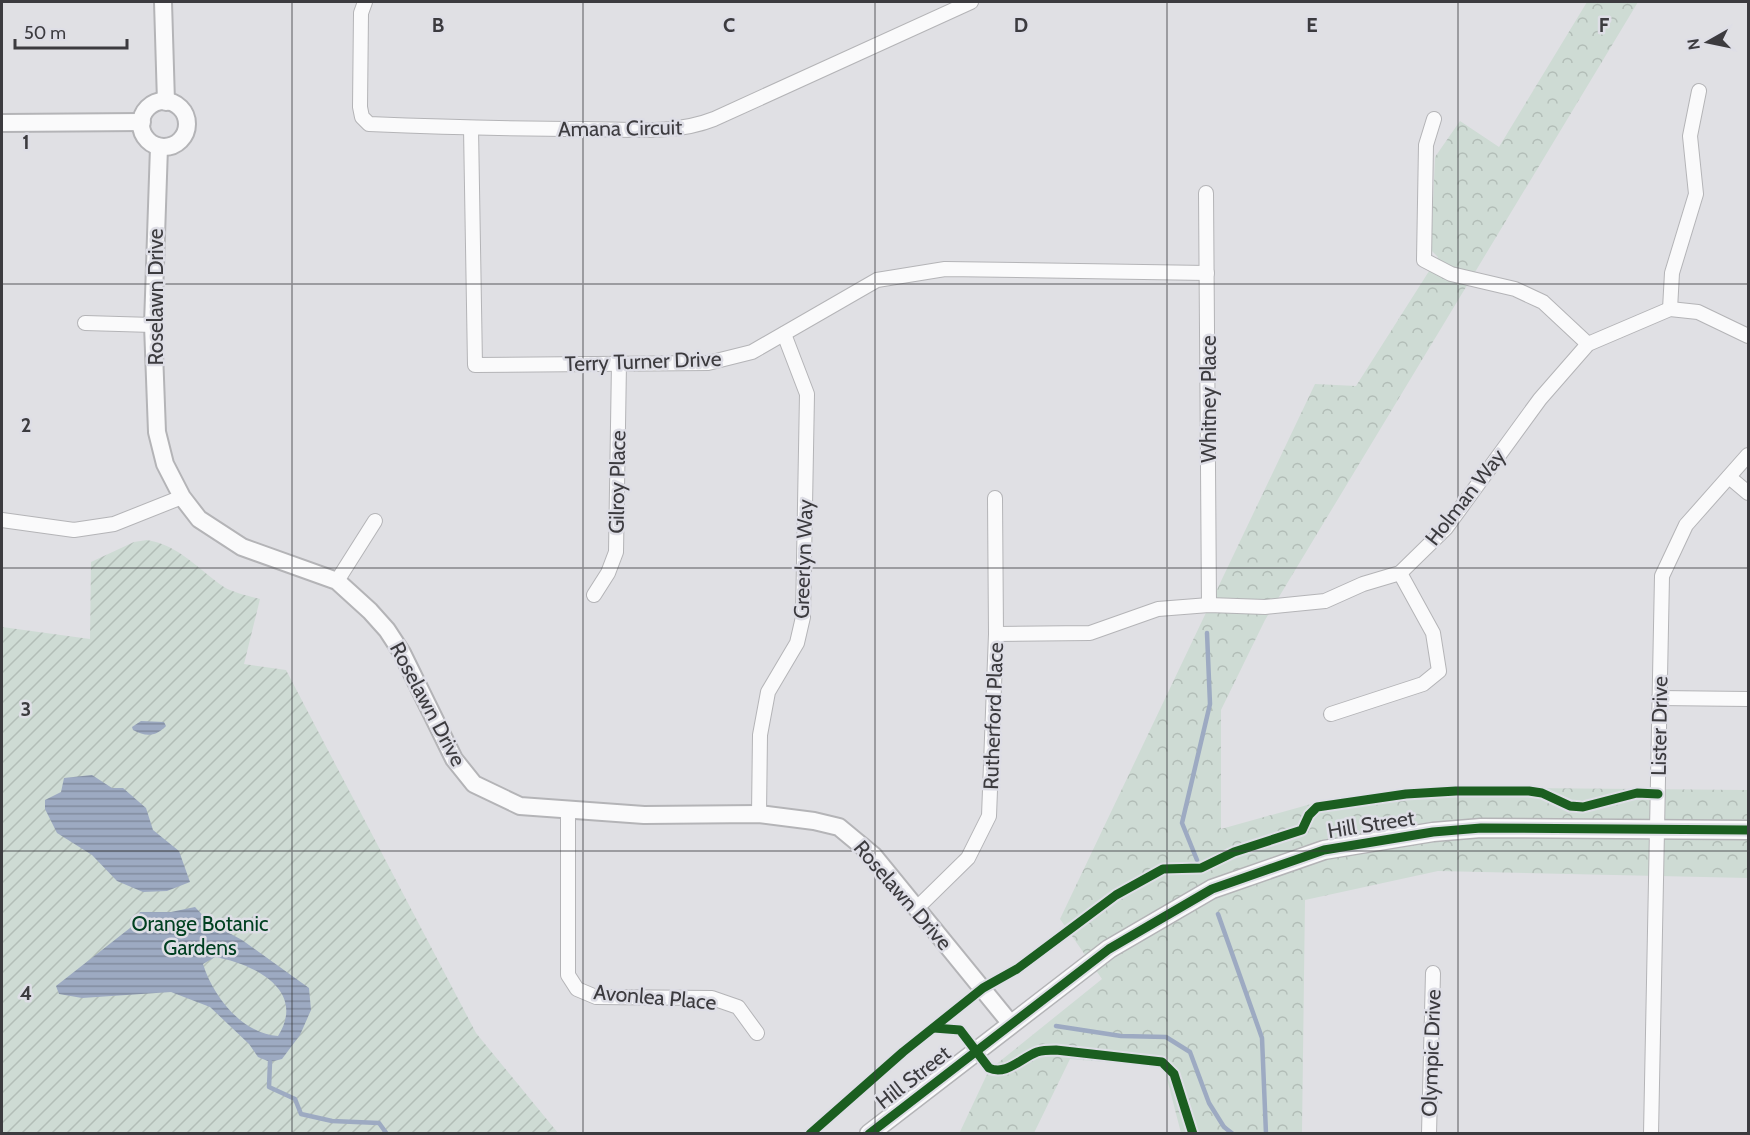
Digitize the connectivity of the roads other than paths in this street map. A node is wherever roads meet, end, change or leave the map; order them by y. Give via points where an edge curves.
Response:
1 (164, 2) edge
2 (364, 2) edge
3 (971, 2) edge
4 (1699, 91) dead end
5 (166, 102) junction
6 (1434, 119) dead end
7 (142, 122) junction
8 (2, 123) edge
9 (471, 128) junction
10 (159, 147) junction
11 (1206, 194) dead end
12 (1207, 273) junction
13 (1670, 309) junction
14 (85, 323) dead end
15 (153, 325) junction
16 (784, 334) junction
17 (1749, 336) edge
18 (1588, 344) junction
19 (619, 363) junction
20 (1749, 455) edge
21 (1729, 477) junction
22 (1749, 493) edge
23 (182, 497) junction
24 (995, 498) dead end
25 (2, 520) edge
26 (375, 521) dead end
27 (1400, 573) junction
28 (338, 581) junction
29 (594, 595) dead end
30 (1209, 605) junction
31 (996, 634) junction
32 (1659, 698) junction
33 (1749, 699) edge
34 (1330, 714) dead end
35 (568, 810) junction
36 (759, 814) junction
37 (1657, 829) junction
38 (1749, 830) edge
39 (917, 908) junction
40 (1433, 973) dead end
41 (1011, 1024) junction
42 (757, 1033) dead end
43 (869, 1134) edge
44 (1429, 1134) edge
45 (1651, 1134) edge

1 - 5 street
2 - 9 street, Amana Circuit via 362,117 369,124
3 - 9 street, Amana Circuit via 697,126
4 - 13 street via 1690,136 1696,194 1672,273
5 - 7 street via 150,107
5 - 10 street via 181,109 187,125 181,141
6 - 18 street via 1426,145 1425,260 1450,274 1515,289 1543,302
7 - 8 street
7 - 10 street via 148,140
9 - 19 street, Terry Turner Drive via 475,365
10 - 15 street, Roselawn Drive
11 - 12 street, Whitney Place
12 - 16 street, Terry Turner Drive via 945,269 877,280
12 - 30 street, Whitney Place
13 - 17 street via 1698,312
13 - 18 street, Holman Way
14 - 15 street
15 - 23 street, Roselawn Drive via 157,432 165,464
16 - 19 street, Terry Turner Drive via 728,360
16 - 36 street, Greerlyn Way via 807,394 803,617 797,643 768,692 760,735
18 - 27 street, Holman Way via 1540,399 1446,528
19 - 29 street, Gilroy Place via 616,552
20 - 21 street, Lister Drive
21 - 22 street
21 - 32 street, Lister Drive via 1686,525 1662,576
23 - 25 street via 114,525 74,530
23 - 28 street, Roselawn Drive via 200,519 242,547
24 - 31 street, Rutherford Place
26 - 28 street
27 - 30 street, Holman Way via 1325,601 1265,607
27 - 34 street via 1433,633 1439,671 1423,684
28 - 35 street, Roselawn Drive via 387,630 454,759 474,784 520,806
30 - 31 street, Holman Way via 1158,609 1090,633
31 - 39 street, Rutherford Place via 989,816 968,858
32 - 33 street
32 - 37 street, Lister Drive
35 - 36 street, Roselawn Drive via 644,816
35 - 42 street, Avonlea Place via 568,975 577,989 597,997 712,998 738,1007
36 - 39 street, Roselawn Drive via 839,827 874,856
37 - 38 main road, Hill Street
37 - 41 main road, Hill Street via 1481,828 1324,850 1212,889 1109,949
37 - 45 street, Lister Drive
39 - 41 street, Roselawn Drive
40 - 44 street, Olympic Drive
41 - 43 main road, Hill Street

